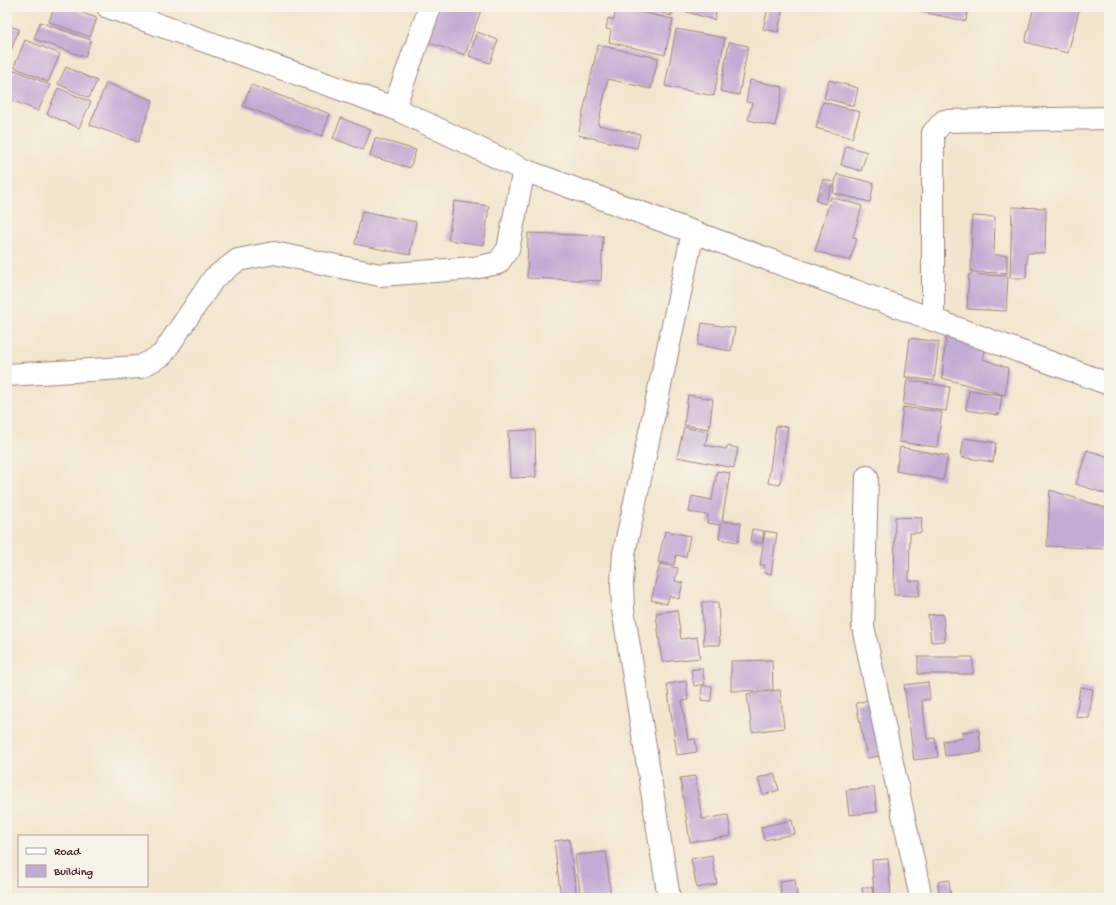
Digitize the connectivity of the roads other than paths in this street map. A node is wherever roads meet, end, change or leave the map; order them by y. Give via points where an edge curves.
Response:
1 (108, 7) edge
2 (430, 7) edge
3 (394, 108) junction
4 (1109, 118) edge
5 (524, 170) junction
6 (693, 232) junction
7 (933, 320) junction
8 (7, 375) edge
9 (1109, 384) edge
10 (867, 477) dead end
11 (669, 898) edge
12 (921, 898) edge

1 - 3 street
2 - 3 street
3 - 5 street
4 - 7 street via 944,121 933,133
5 - 6 street
5 - 8 street via 508,249 498,263 474,268 380,275 274,253 238,260 214,278 162,355 140,367
6 - 7 street
6 - 11 street via 624,553 622,584 623,609
7 - 9 street
10 - 12 street via 863,627

